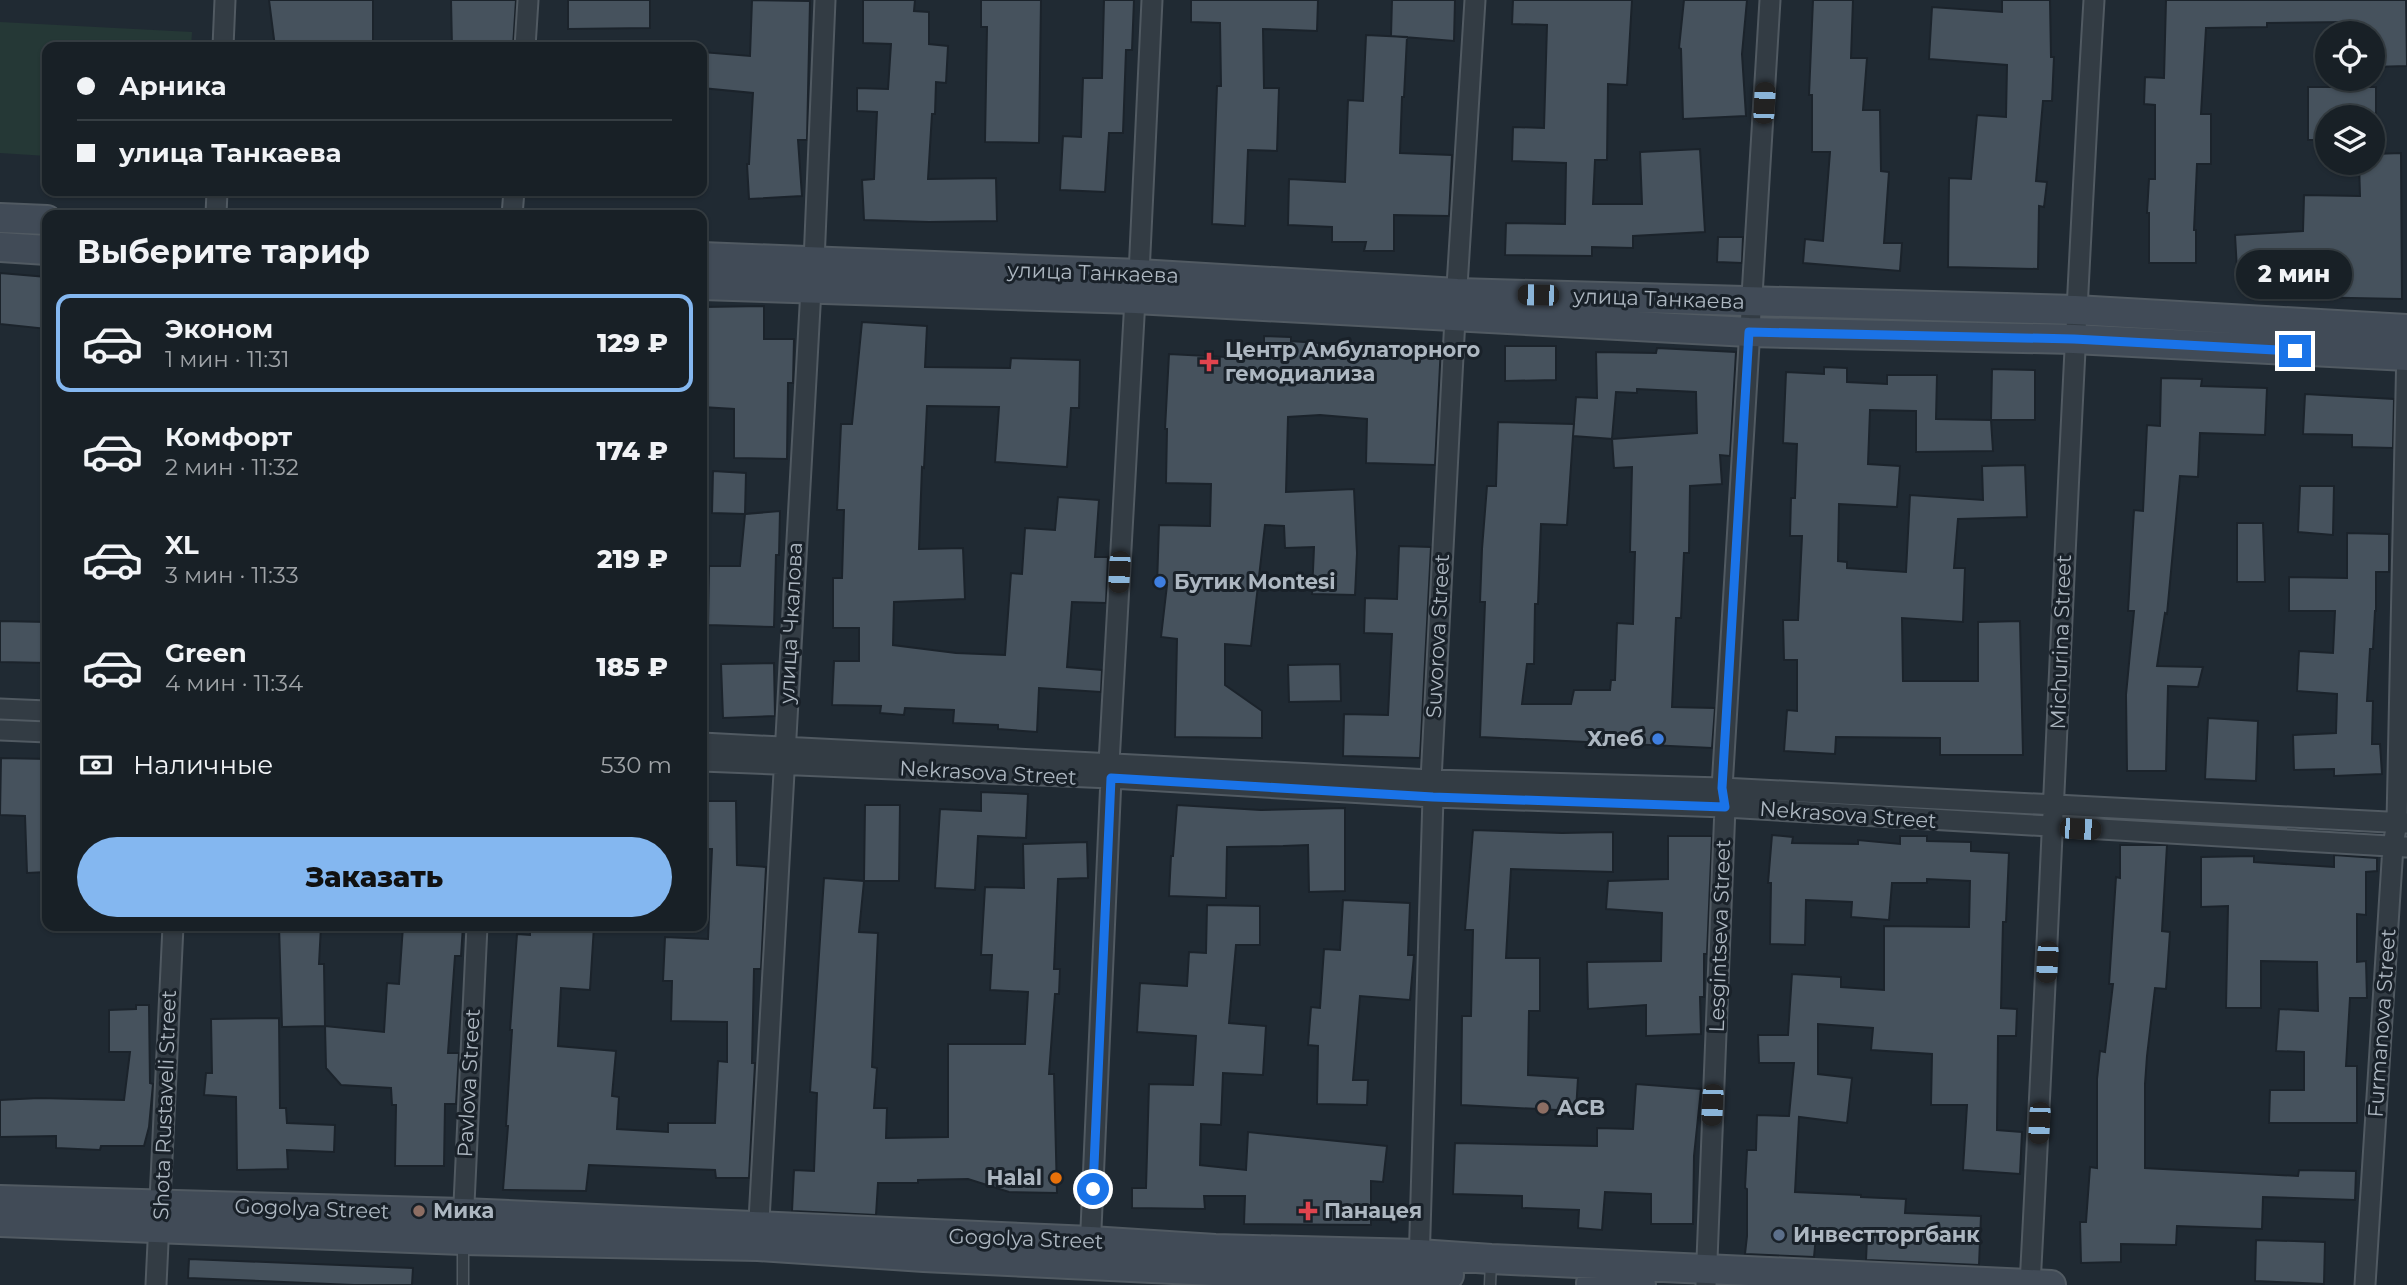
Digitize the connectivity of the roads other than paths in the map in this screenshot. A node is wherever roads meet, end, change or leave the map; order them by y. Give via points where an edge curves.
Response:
1 (225, 0) edge
2 (528, 0) edge
3 (825, 0) edge
4 (1152, 0) edge
5 (1475, 0) edge
6 (1770, 0) edge
7 (2094, 0) edge
8 (223, 42) edge
9 (525, 42) edge
10 (0, 218) edge
11 (42, 220) edge
12 (0, 247) edge
13 (42, 250) edge
14 (707, 258) edge
15 (812, 275) junction
16 (707, 285) edge
17 (1137, 287) junction
18 (1753, 302) junction
19 (1456, 305) junction
20 (2075, 310) junction
21 (1749, 332) junction
22 (2074, 339) junction
23 (2407, 346) edge
24 (0, 709) edge
25 (42, 711) edge
26 (0, 730) edge
27 (42, 732) edge
28 (707, 744) edge
29 (785, 755) junction
30 (707, 761) edge
31 (1110, 771) junction
32 (1432, 788) junction
33 (1724, 797) junction
34 (2054, 806) junction
35 (2402, 822) edge
36 (2054, 828) junction
37 (2400, 847) edge
38 (173, 931) edge
39 (477, 931) edge
40 (0, 1200) edge
41 (161, 1216) junction
42 (0, 1222) edge
43 (463, 1227) junction
44 (758, 1237) junction
45 (1090, 1253) junction
46 (1419, 1264) junction
47 (1214, 1268) edge
48 (1490, 1274) edge
49 (1706, 1276) edge
50 (156, 1285) edge
51 (463, 1285) edge
52 (1641, 1285) edge
53 (2037, 1285) edge
54 (2365, 1285) edge

1 - 8 street
2 - 9 street
3 - 15 street, улица Чкалова
4 - 17 street
5 - 19 street, Suvorova Street
6 - 18 street, Lesgintseva Street
7 - 20 street, Michurina Street
10 - 11 main road
12 - 13 main road
14 - 15 main road, улица Танкаева
15 - 16 main road, улица Танкаева
15 - 17 main road, улица Танкаева
15 - 29 street, улица Чкалова
17 - 19 main road, улица Танкаева
17 - 31 street
18 - 19 main road, улица Танкаева
18 - 20 main road, улица Танкаева
18 - 21 street, Lesgintseva Street
19 - 21 main road, улица Танкаева
19 - 32 street, Suvorova Street
20 - 22 street, Michurina Street
20 - 23 main road, улица Танкаева
21 - 22 main road, улица Танкаева
21 - 33 street, Lesgintseva Street
22 - 23 main road, улица Танкаева
22 - 34 street, Michurina Street
23 - 35 street, Furmanova Street
24 - 25 street
26 - 27 street
28 - 29 street, Nekrasova Street
29 - 30 street, Nekrasova Street
29 - 31 street, Nekrasova Street
29 - 44 street, улица Чкалова
31 - 32 street, Nekrasova Street
31 - 45 street
32 - 33 street, Nekrasova Street
32 - 46 street, Suvorova Street
33 - 34 street, Nekrasova Street
33 - 36 street, Nekrasova Street
33 - 49 street, Lesgintseva Street
34 - 35 street, Nekrasova Street
34 - 36 street, Michurina Street
35 - 37 street, Furmanova Street
36 - 37 street, Nekrasova Street
36 - 53 street, Michurina Street
37 - 54 street, Furmanova Street
38 - 41 street, Shota Rustaveli Street
39 - 43 street, Pavlova Street
40 - 41 main road, Gogolya Street
41 - 42 main road, Gogolya Street
41 - 43 main road, Gogolya Street
41 - 50 street, Shota Rustaveli Street
43 - 44 main road, Gogolya Street
43 - 51 lane
44 - 45 main road, Gogolya Street
45 - 47 main road, Gogolya Street
46 - 47 main road, Gogolya Street
46 - 48 main road, Gogolya Street
48 - 49 main road, Gogolya Street
48 - 52 main road, Gogolya Street
49 - 53 main road, Gogolya Street

